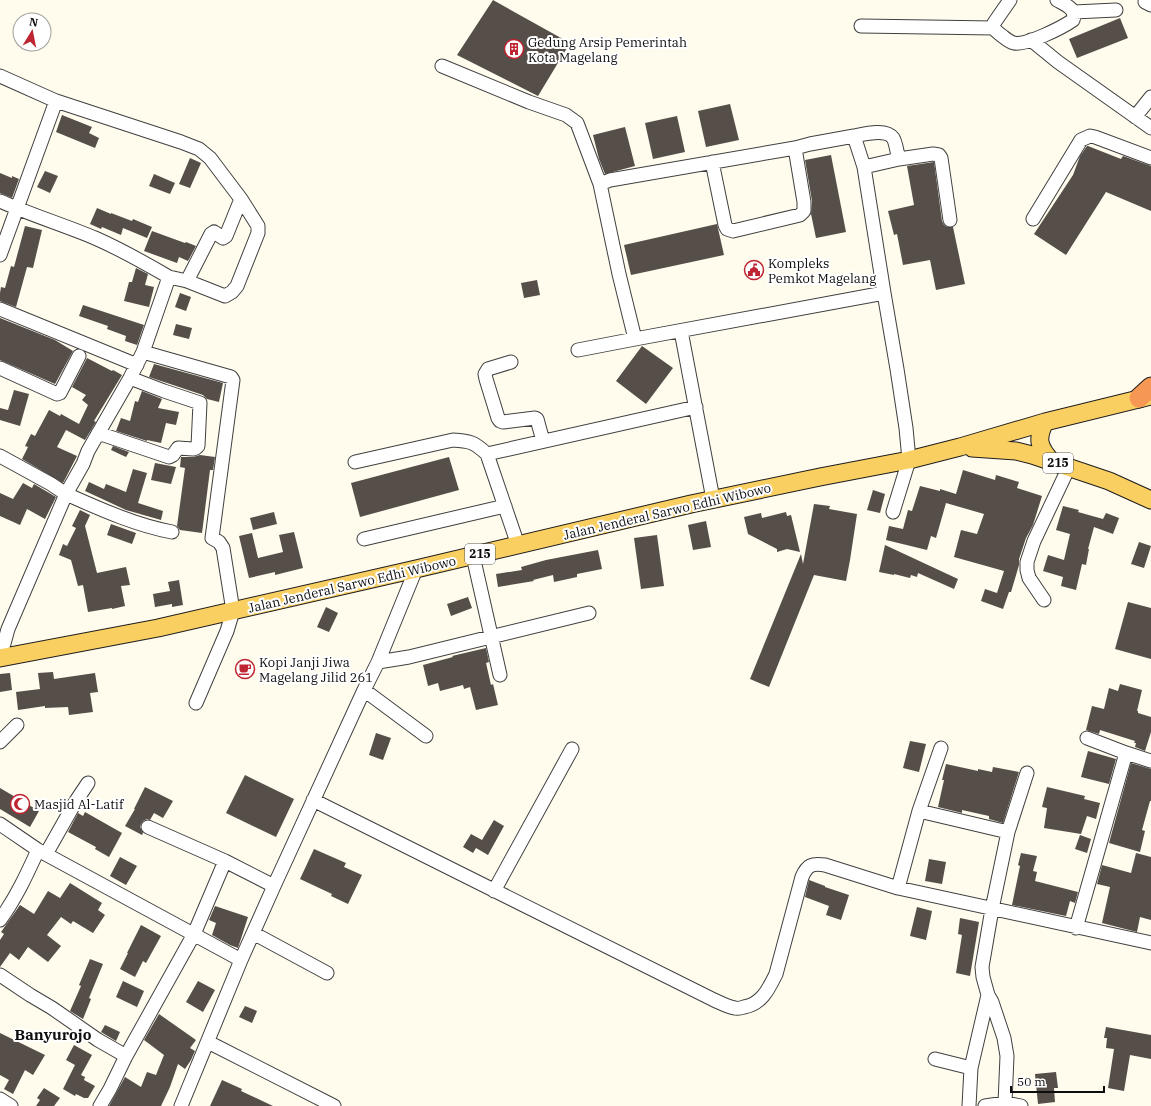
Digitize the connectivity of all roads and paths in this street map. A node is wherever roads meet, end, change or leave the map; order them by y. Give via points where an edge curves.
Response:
1 (1010, 0) edge
2 (1057, 0) edge
3 (1116, 10) dead end
4 (1074, 12) junction
5 (861, 26) dead end
6 (994, 28) junction
7 (1031, 40) junction
8 (442, 66) dead end
9 (0, 76) edge
10 (1151, 97) edge
11 (56, 101) junction
12 (1135, 117) junction
13 (1151, 128) edge
14 (854, 136) junction
15 (795, 148) junction
16 (1151, 158) edge
17 (899, 160) junction
18 (712, 162) junction
19 (864, 167) junction
20 (600, 184) junction
21 (241, 199) junction
22 (0, 201) edge
23 (16, 208) junction
24 (1033, 219) dead end
25 (950, 220) dead end
26 (0, 255) edge
27 (169, 277) junction
28 (187, 282) junction
29 (884, 293) junction
30 (0, 309) edge
31 (681, 331) junction
32 (635, 339) junction
33 (578, 350) dead end
34 (143, 352) junction
35 (79, 356) dead end
36 (511, 362) dead end
37 (137, 365) junction
38 (0, 368) edge
39 (130, 378) junction
40 (1147, 394) edge
41 (696, 407) junction
42 (1045, 422) junction
43 (98, 433) junction
44 (543, 441) junction
45 (960, 447) junction
46 (487, 454) junction
47 (0, 456) edge
48 (909, 460) junction
49 (1051, 461) junction
50 (355, 462) dead end
51 (1069, 467) junction
52 (66, 494) junction
53 (714, 499) junction
54 (1151, 500) edge
55 (505, 506) junction
56 (893, 512) dead end
57 (172, 532) dead end
58 (364, 539) dead end
59 (518, 545) junction
60 (473, 556) junction
61 (416, 569) junction
62 (1044, 600) dead end
63 (233, 611) junction
64 (589, 614) dead end
65 (4, 627) edge
66 (492, 637) junction
67 (0, 658) edge
68 (378, 662) junction
69 (500, 675) dead end
70 (364, 690) junction
71 (196, 703) dead end
72 (17, 725) dead end
73 (426, 736) dead end
74 (1087, 738) dead end
75 (0, 742) edge
76 (941, 748) dead end
77 (572, 749) dead end
78 (1126, 753) junction
79 (1151, 761) edge
80 (1027, 773) dead end
81 (88, 783) dead end
82 (313, 800) junction
83 (919, 811) junction
84 (0, 824) edge
85 (148, 827) dead end
86 (1008, 832) junction
87 (42, 852) junction
88 (224, 861) junction
89 (274, 886) junction
90 (898, 888) junction
91 (494, 891) junction
92 (992, 910) junction
93 (0, 920) edge
94 (1076, 928) junction
95 (254, 933) junction
96 (194, 934) junction
97 (1151, 943) edge
98 (241, 960) junction
99 (327, 974) dead end
100 (0, 975) edge
101 (990, 998) junction
102 (208, 1042) junction
103 (126, 1056) junction
104 (935, 1059) dead end
105 (971, 1068) junction
106 (0, 1099) edge
107 (1005, 1103) junction
108 (11, 1106) edge
109 (100, 1106) edge
110 (181, 1106) edge
111 (334, 1106) edge
112 (968, 1106) edge
113 (985, 1106) edge
114 (1021, 1106) edge

1 - 6 street via 994,23
2 - 4 street
3 - 4 street
4 - 7 street via 1072,22
5 - 6 street
6 - 7 street via 1014,43
7 - 12 street
8 - 20 street via 566,116 577,123
9 - 11 street
10 - 12 street
11 - 21 street via 199,149 210,158
11 - 23 street
12 - 13 street
14 - 15 street
14 - 17 street via 877,132 888,134 894,138
14 - 19 street
15 - 18 street
15 - 18 street via 804,211 800,215 733,231 725,225
16 - 24 street via 1095,137 1084,138
17 - 19 street
17 - 25 street via 933,154 940,156
18 - 20 street
19 - 29 street
20 - 32 street
21 - 28 street via 225,238 214,232 211,234
21 - 28 street via 258,226 258,233 237,286 225,296
22 - 23 street
23 - 26 street
23 - 27 street via 95,238
27 - 28 street
27 - 34 street
29 - 31 street
29 - 48 street
30 - 37 street
31 - 32 street
31 - 41 street
32 - 33 street
34 - 37 street
34 - 63 street via 233,379 212,538 223,548
35 - 38 street via 60,393 57,394
36 - 44 street via 488,369 486,372 498,418 503,422 537,419
37 - 39 street
39 - 43 street
39 - 43 street via 200,403 198,446 193,449 178,448 173,456 169,457
40 - 42 main road, Jalan Jenderal Sarwo Edhi Wibowo / 215
41 - 44 street
41 - 53 street
42 - 45 main road, Jalan Jenderal Sarwo Edhi Wibowo / 215
42 - 49 main road, 215 via 1040,433 1040,444
43 - 52 street
44 - 46 street
45 - 48 main road, Jalan Jenderal Sarwo Edhi Wibowo / 215
45 - 49 main road, Jalan Jenderal Sarwo Edhi Wibowo / 215 via 1016,451
46 - 50 street via 477,445 453,440
46 - 55 street
47 - 52 street
48 - 53 main road, Jalan Jenderal Sarwo Edhi Wibowo / 215
48 - 56 street
49 - 51 main road, Jalan Jenderal Sarwo Edhi Wibowo / 215
51 - 54 main road, Jalan Jenderal Sarwo Edhi Wibowo / 215
51 - 62 street via 1034,541 1027,562 1029,578
52 - 57 street via 132,522
52 - 65 street
53 - 59 main road, Jalan Jenderal Sarwo Edhi Wibowo / 215
55 - 58 street
55 - 59 street
59 - 60 main road, Jalan Jenderal Sarwo Edhi Wibowo / 215
60 - 61 main road, Jalan Jenderal Sarwo Edhi Wibowo / 215
60 - 66 street
61 - 63 main road, Jalan Jenderal Sarwo Edhi Wibowo / 215
61 - 68 street
63 - 67 main road, Jalan Jenderal Sarwo Edhi Wibowo / 215
63 - 71 street
64 - 66 street
65 - 67 street
66 - 68 street
66 - 69 street
68 - 70 street
70 - 73 street
70 - 82 street
72 - 75 street
74 - 78 street
76 - 83 street
77 - 91 street
78 - 79 street
78 - 94 street
80 - 86 street
81 - 87 street
82 - 89 street
82 - 91 street
83 - 86 street
83 - 90 street
84 - 87 street
85 - 88 street
86 - 92 street
87 - 93 street
87 - 96 street
88 - 89 street
88 - 96 street
89 - 95 street
90 - 91 street via 825,865 809,866 802,877 776,974 770,987 756,1002 736,1009
90 - 92 street
92 - 94 street
92 - 101 street via 982,967
94 - 97 street
95 - 98 street
95 - 99 street
96 - 98 street
96 - 103 street
98 - 102 street
100 - 103 street
101 - 105 street
101 - 107 street via 1004,1038 1007,1056
102 - 110 street
102 - 111 street
103 - 109 street
104 - 105 street
105 - 112 street
106 - 108 street
107 - 113 street
107 - 114 street

